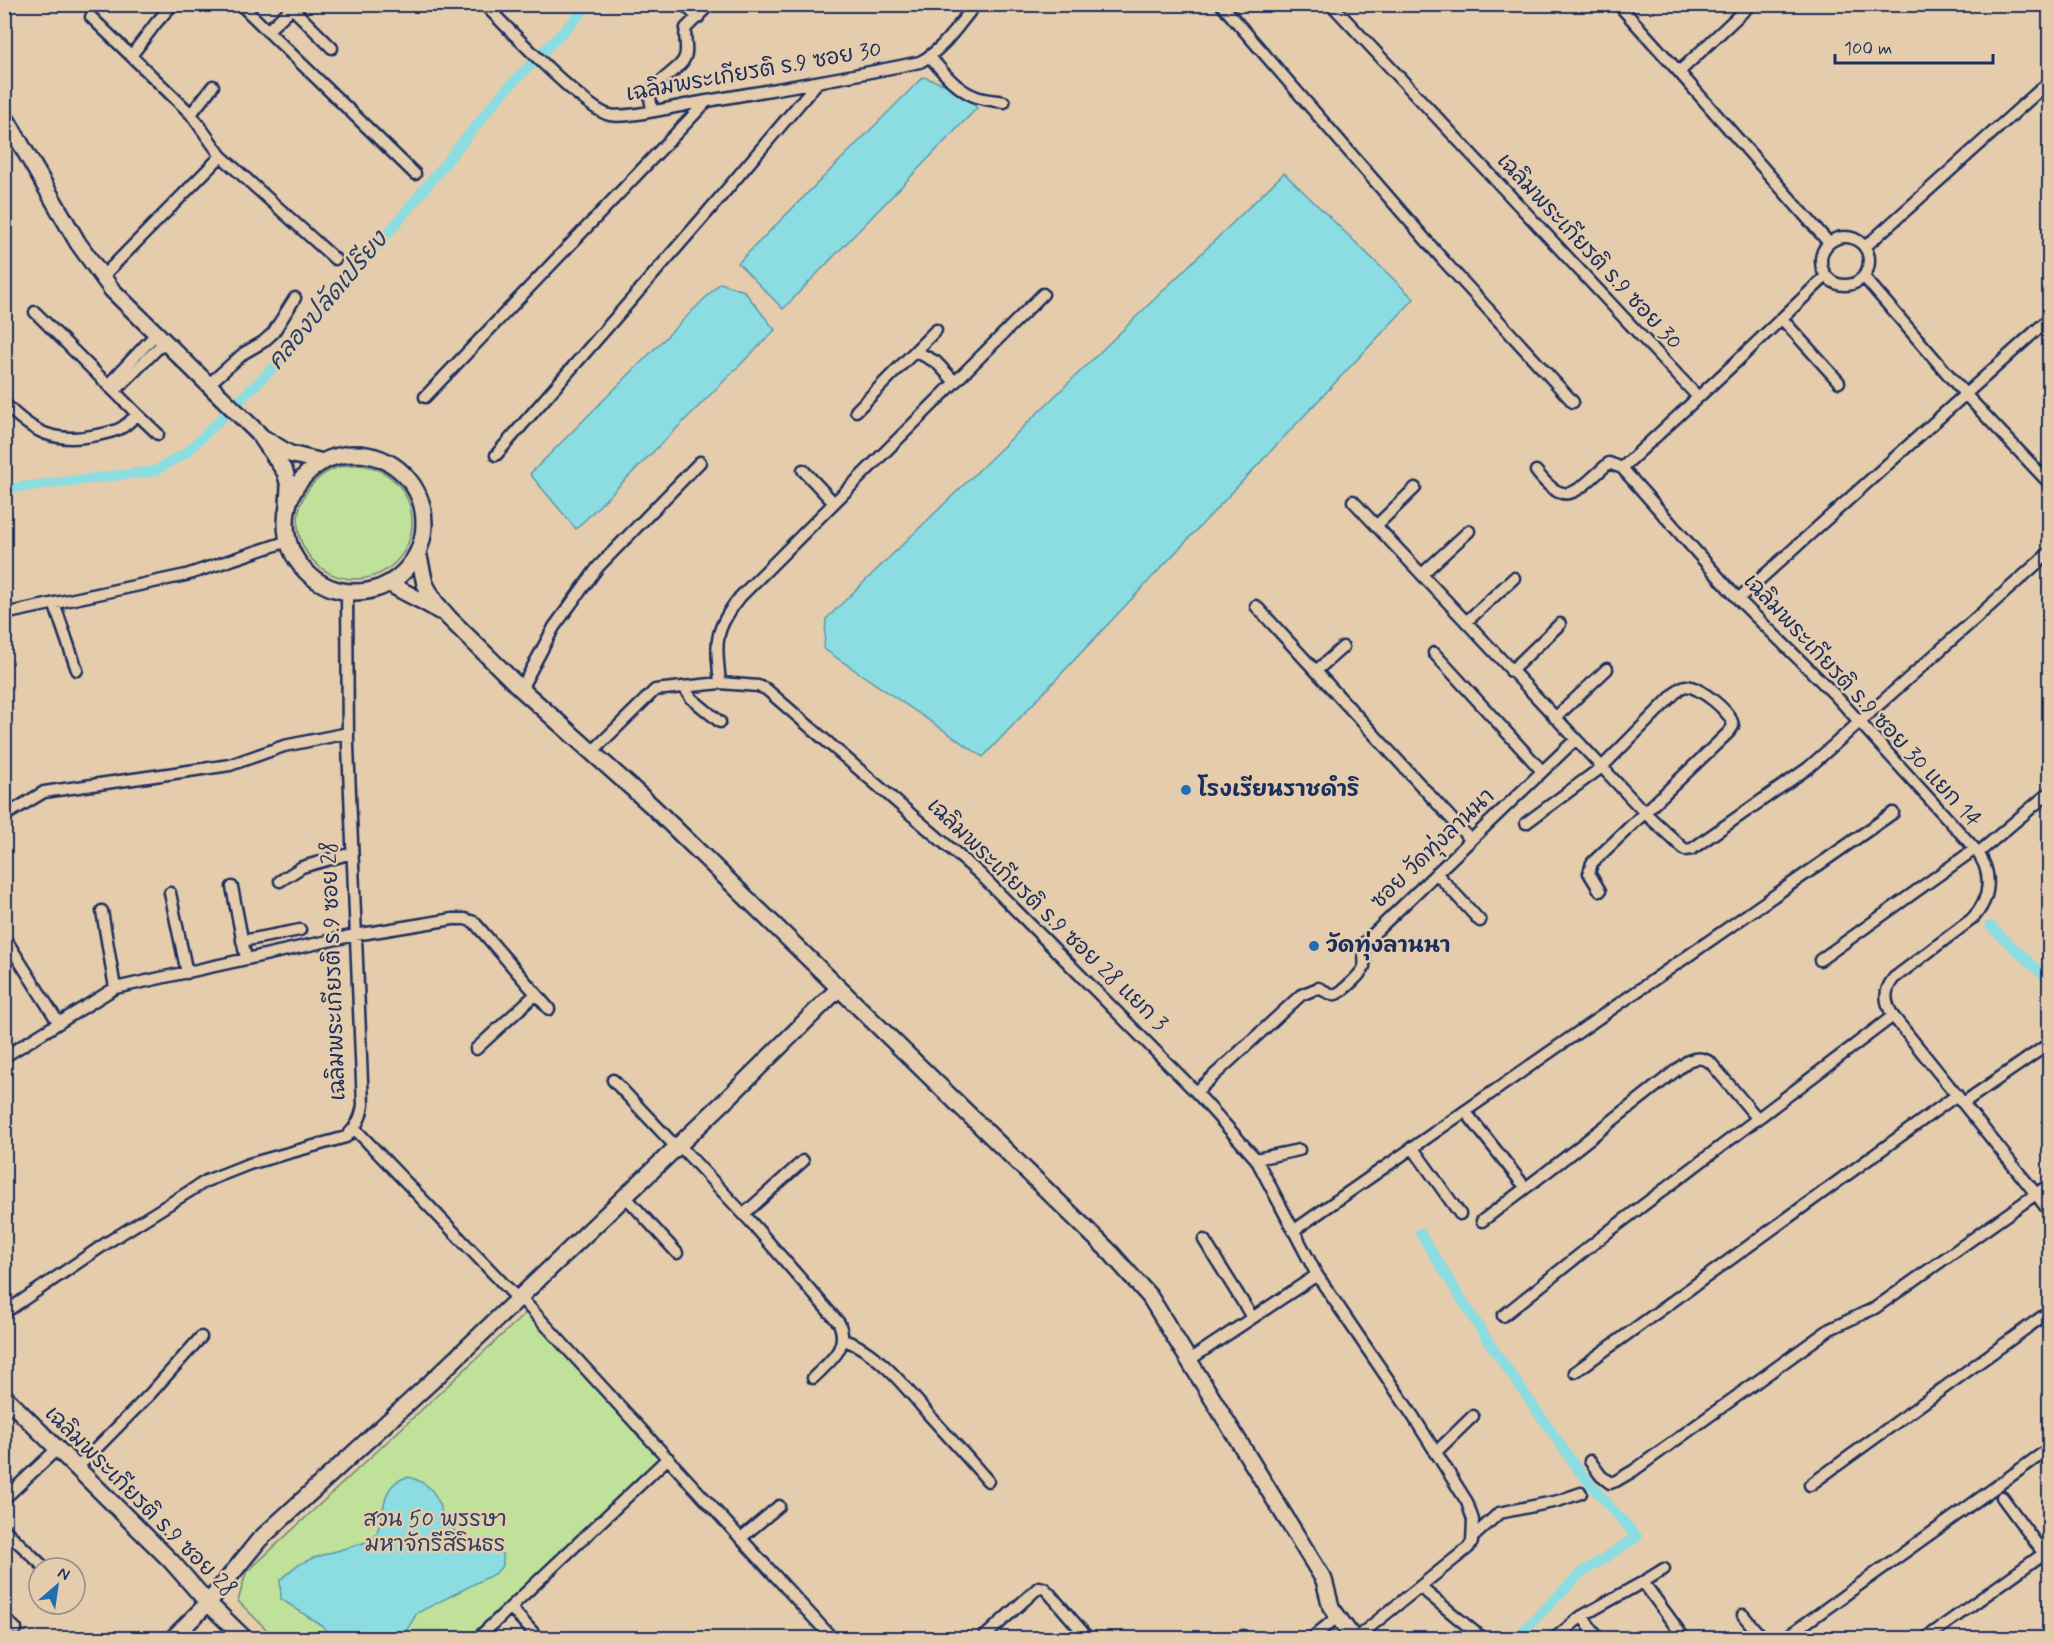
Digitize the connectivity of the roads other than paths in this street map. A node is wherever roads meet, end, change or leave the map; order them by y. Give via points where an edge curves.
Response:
1 (172, 4) edge
2 (240, 4) edge
3 (484, 4) edge
4 (684, 4) edge
5 (710, 4) edge
6 (976, 4) edge
7 (1221, 4) edge
8 (1331, 4) edge
9 (1618, 4) edge
10 (1751, 4) edge
11 (292, 6) edge
12 (91, 17) dead end
13 (698, 18) junction
14 (267, 31) junction
15 (332, 48) dead end
16 (131, 56) junction
17 (930, 57) junction
18 (1679, 72) junction
19 (2049, 81) edge
20 (817, 83) junction
21 (213, 86) dead end
22 (708, 101) junction
23 (1004, 102) dead end
24 (652, 111) junction
25 (191, 114) junction
26 (4, 115) edge
27 (221, 156) junction
28 (415, 174) dead end
29 (1828, 243) junction
30 (1865, 246) junction
31 (335, 259) dead end
32 (1826, 276) junction
33 (102, 277) junction
34 (1864, 277) junction
35 (1043, 294) dead end
36 (296, 298) dead end
37 (35, 312) dead end
38 (2049, 318) edge
39 (1782, 319) junction
40 (936, 330) dead end
41 (160, 338) junction
42 (915, 351) junction
43 (955, 382) junction
44 (1839, 382) dead end
45 (112, 387) junction
46 (213, 390) junction
47 (1965, 394) junction
48 (424, 397) dead end
49 (1698, 397) junction
50 (1573, 402) dead end
51 (4, 403) edge
52 (856, 411) dead end
53 (137, 414) junction
54 (158, 434) dead end
55 (260, 435) junction
56 (496, 455) dead end
57 (323, 462) junction
58 (700, 462) dead end
59 (1622, 468) junction
60 (803, 470) dead end
61 (1536, 471) dead end
62 (2049, 484) edge
63 (1415, 488) dead end
64 (1353, 501) dead end
65 (834, 503) junction
66 (288, 504) junction
67 (1377, 525) junction
68 (1469, 531) dead end
69 (288, 541) junction
70 (418, 552) junction
71 (2049, 552) edge
72 (1422, 574) junction
73 (1514, 578) dead end
74 (389, 583) junction
75 (347, 591) junction
76 (1738, 599) junction
77 (54, 603) junction
78 (1256, 606) dead end
79 (4, 614) edge
80 (449, 618) junction
81 (1466, 622) junction
82 (1560, 624) dead end
83 (1343, 647) dead end
84 (1434, 653) dead end
85 (1607, 669) dead end
86 (77, 670) dead end
87 (1316, 671) junction
88 (1511, 671) junction
89 (720, 683) junction
90 (684, 687) junction
91 (521, 689) junction
92 (1555, 718) junction
93 (1860, 721) junction
94 (720, 722) dead end
95 (348, 734) junction
96 (1575, 740) junction
97 (593, 751) junction
98 (1602, 767) junction
99 (1542, 771) junction
100 (2049, 792) edge
101 (1644, 812) junction
102 (1893, 813) dead end
103 (4, 816) edge
104 (1526, 824) dead end
105 (1470, 840) junction
106 (1977, 851) junction
107 (352, 853) junction
108 (1436, 873) junction
109 (280, 881) dead end
110 (232, 887) dead end
111 (1600, 891) dead end
112 (170, 894) dead end
113 (102, 911) dead end
114 (1480, 921) dead end
115 (300, 930) dead end
116 (355, 935) junction
117 (242, 941) junction
118 (8, 943) dead end
119 (246, 959) junction
120 (1821, 960) dead end
121 (187, 973) junction
122 (115, 988) junction
123 (838, 989) junction
124 (536, 994) junction
125 (549, 1010) dead end
126 (1893, 1016) junction
127 (58, 1022) junction
128 (2049, 1043) edge
129 (476, 1049) dead end
130 (4, 1057) edge
131 (613, 1080) dead end
132 (1196, 1092) junction
133 (1960, 1099) junction
134 (1465, 1111) junction
135 (1758, 1119) junction
136 (354, 1129) junction
137 (678, 1146) junction
138 (1412, 1147) junction
139 (1299, 1150) dead end
140 (1256, 1159) junction
141 (803, 1161) dead end
142 (1521, 1182) dead end
143 (2049, 1184) edge
144 (2036, 1194) junction
145 (625, 1196) junction
146 (2049, 1213) edge
147 (744, 1214) junction
148 (1460, 1214) dead end
149 (1482, 1221) dead end
150 (1293, 1231) junction
151 (1204, 1240) dead end
152 (676, 1252) dead end
153 (1317, 1275) junction
154 (518, 1297) junction
155 (2049, 1311) edge
156 (4, 1313) edge
157 (1503, 1316) dead end
158 (1252, 1317) junction
159 (201, 1337) dead end
160 (843, 1340) junction
161 (1189, 1360) junction
162 (1575, 1372) dead end
163 (813, 1378) dead end
164 (4, 1396) edge
165 (1473, 1416) dead end
166 (2049, 1448) edge
167 (57, 1449) junction
168 (1435, 1453) junction
169 (668, 1458) junction
170 (1590, 1461) dead end
171 (77, 1468) junction
172 (988, 1481) dead end
173 (1810, 1485) dead end
174 (1581, 1493) dead end
175 (2002, 1497) dead end
176 (4, 1499) edge
177 (779, 1506) dead end
178 (4, 1529) edge
179 (1473, 1537) junction
180 (741, 1538) junction
181 (2047, 1552) edge
182 (32, 1556) edge
183 (1664, 1569) dead end
184 (1643, 1582) junction
185 (1420, 1587) junction
186 (208, 1603) junction
187 (511, 1608) junction
188 (1743, 1615) dead end
189 (1582, 1616) junction
190 (1337, 1617) junction
191 (4, 1618) edge
192 (16, 1629) dead end
193 (1087, 1637) dead end
194 (173, 1638) edge
195 (244, 1638) edge
196 (478, 1638) edge
197 (538, 1638) edge
198 (832, 1638) edge
199 (983, 1638) edge
200 (1312, 1638) edge
201 (1355, 1638) edge
202 (1482, 1638) edge
203 (1555, 1638) edge
204 (1598, 1638) edge
205 (1684, 1638) edge
206 (1762, 1638) edge
207 (1785, 1638) edge
208 (1926, 1638) edge

1 - 16 street
2 - 14 street
3 - 24 street, เฉลิมพระเกียรติ ร.9 ซอย 30 via 592,106 610,116
4 - 13 street
5 - 13 street
6 - 17 street, เฉลิมพระเกียรติ ร.9 ซอย 30
7 - 50 street via 1444,261
8 - 49 street, เฉลิมพระเกียรติ ร.9 ซอย 30
9 - 18 street
10 - 18 street
11 - 14 street
11 - 15 street
12 - 16 street
13 - 24 street via 686,28 683,61 653,90
14 - 28 street
16 - 25 street
17 - 20 street, เฉลิมพระเกียรติ ร.9 ซอย 30
17 - 23 street via 968,93
18 - 29 street
19 - 30 street
20 - 22 street, เฉลิมพระเกียรติ ร.9 ซอย 30
20 - 56 street
21 - 25 street
22 - 24 street, เฉลิมพระเกียรติ ร.9 ซอย 30
22 - 48 street
25 - 27 street
26 - 33 main road
27 - 31 street
27 - 33 street
29 - 30 street via 1852,237
29 - 32 street via 1821,259
30 - 34 street via 1870,262
32 - 34 street via 1845,285
32 - 39 street
33 - 41 main road
34 - 47 street
35 - 43 street
36 - 46 street via 273,333 244,353
37 - 45 street
38 - 47 street
39 - 44 street
39 - 49 street
40 - 42 street
41 - 45 street
41 - 46 main road
42 - 43 street via 936,362
42 - 52 street
43 - 65 street
45 - 53 street
46 - 55 main road
47 - 62 street
47 - 76 street
49 - 59 street
51 - 53 street via 20,420 61,439 120,430
53 - 54 street
55 - 57 main road via 290,454
55 - 66 main road via 285,472
57 - 66 main road via 307,472
57 - 70 main road via 341,455 368,455 394,466 404,475 423,511
58 - 91 street via 598,567 554,627
59 - 61 street via 1609,463 1570,494 1555,492
59 - 76 street, เฉลิมพระเกียรติ ร.9 ซอย 30 แยก 14
60 - 65 street
63 - 67 street
64 - 67 street
65 - 89 street via 727,613 716,645
66 - 69 main road
67 - 72 street
68 - 72 street
69 - 75 main road via 310,575
69 - 77 street via 186,575
70 - 74 main road via 406,570
70 - 80 main road via 425,585
71 - 93 street
72 - 81 street
73 - 81 street
74 - 75 main road
74 - 80 main road
75 - 95 street, เฉลิมพระเกียรติ ร.9 ซอย 28
76 - 93 street, เฉลิมพระเกียรติ ร.9 ซอย 30 แยก 14
77 - 79 street
77 - 86 street
78 - 87 street
80 - 91 main road
81 - 88 street
82 - 88 street
83 - 87 street
84 - 99 street
85 - 92 street
87 - 105 street
88 - 92 street
89 - 90 street, เฉลิมพระเกียรติ ร.9 ซอย 28 แยก 3
89 - 132 street, เฉลิมพระเกียรติ ร.9 ซอย 28 แยก 3 via 758,686 776,697 980,874
90 - 94 street via 691,698
90 - 97 street, เฉลิมพระเกียรติ ร.9 ซอย 28 แยก 3 via 648,694
91 - 97 main road
92 - 96 street
93 - 101 street via 1808,768 1692,849 1681,848
93 - 106 street, เฉลิมพระเกียรติ ร.9 ซอย 30 แยก 14
95 - 103 street via 284,746 230,765 44,792
95 - 107 street, เฉลิมพระเกียรติ ร.9 ซอย 28
96 - 98 street
96 - 99 street, ซอย วัดทุ่งลานนา
97 - 123 main road
98 - 101 street
98 - 101 street via 1685,686 1698,689 1728,714 1733,726 1729,732
98 - 104 street
99 - 105 street, ซอย วัดทุ่งลานนา
100 - 106 street
101 - 111 street via 1592,863 1589,873
102 - 134 street
105 - 108 street, ซอย วัดทุ่งลานนา
106 - 120 street
106 - 126 street, เฉลิมพระเกียรติ ร.9 ซอย 30 แยก 14 via 1988,871 1979,911 1894,978 1886,992
107 - 109 street via 302,867
107 - 116 street, เฉลิมพระเกียรติ ร.9 ซอย 28
108 - 114 street
108 - 132 street, ซอย วัดทุ่งลานนา via 1365,942 1365,965 1359,975 1337,993 1318,988 1301,995
110 - 117 street
112 - 121 street
113 - 122 street
115 - 117 street
116 - 119 street
116 - 124 street via 465,919 484,931
116 - 136 street, เฉลิมพระเกียรติ ร.9 ซอย 28 via 363,1105
117 - 119 street
118 - 127 street
119 - 121 street
121 - 122 street
122 - 127 street
123 - 137 main road
123 - 161 main road via 1111,1253 1150,1297
124 - 125 street
124 - 129 street
126 - 133 street, เฉลิมพระเกียรติ ร.9 ซอย 30 แยก 14
126 - 135 street
127 - 130 street
128 - 133 street
131 - 137 street
132 - 140 street, เฉลิมพระเกียรติ ร.9 ซอย 28 แยก 3
133 - 144 street, เฉลิมพระเกียรติ ร.9 ซอย 30 แยก 14
133 - 162 street
134 - 138 street
134 - 142 street
135 - 149 street via 1710,1062 1695,1058
135 - 157 street
136 - 154 street
136 - 156 street, เฉลิมพระเกียรติ ร.9 ซอย 28 via 346,1137 249,1164 206,1181
137 - 145 main road
137 - 147 street
138 - 148 street
138 - 150 street
139 - 140 street
140 - 150 street, เฉลิมพระเกียรติ ร.9 ซอย 28 แยก 3
141 - 147 street
143 - 144 street
144 - 146 street, เฉลิมพระเกียรติ ร.9 ซอย 30 แยก 14
144 - 170 street via 1875,1308 1830,1329 1633,1472 1610,1483
145 - 152 street
145 - 154 main road
147 - 160 street via 829,1309 844,1333
150 - 153 street, เฉลิมพระเกียรติ ร.9 ซอย 28 แยก 3
151 - 158 street
153 - 158 street
153 - 168 street, เฉลิมพระเกียรติ ร.9 ซอย 28 แยก 3
154 - 169 street
154 - 186 main road via 259,1540
155 - 173 street
158 - 161 street
159 - 171 street
160 - 163 street via 835,1356
160 - 172 street via 872,1355 913,1395
161 - 190 main road via 1324,1580
164 - 167 main road, เฉลิมพระเกียรติ ร.9 ซอย 28
165 - 168 street
166 - 207 street
167 - 171 main road, เฉลิมพระเกียรติ ร.9 ซอย 28
167 - 176 street
168 - 179 street, เฉลิมพระเกียรติ ร.9 ซอย 28 แยก 3 via 1467,1502
169 - 180 street
169 - 187 street
171 - 186 main road, เฉลิมพระเกียรติ ร.9 ซอย 28
174 - 179 street via 1499,1513
175 - 181 street
177 - 180 street
178 - 182 street
179 - 185 street via 1468,1548
180 - 198 street
181 - 208 street
183 - 184 street
184 - 189 street
184 - 205 street
185 - 201 street
185 - 202 street
186 - 194 main road
186 - 195 main road, เฉลิมพระเกียรติ ร.9 ซอย 28
187 - 196 street
187 - 197 street
188 - 206 street
189 - 203 street
189 - 204 street
190 - 200 street
190 - 201 main road
191 - 192 street
193 - 199 street via 1049,1593 1039,1587

